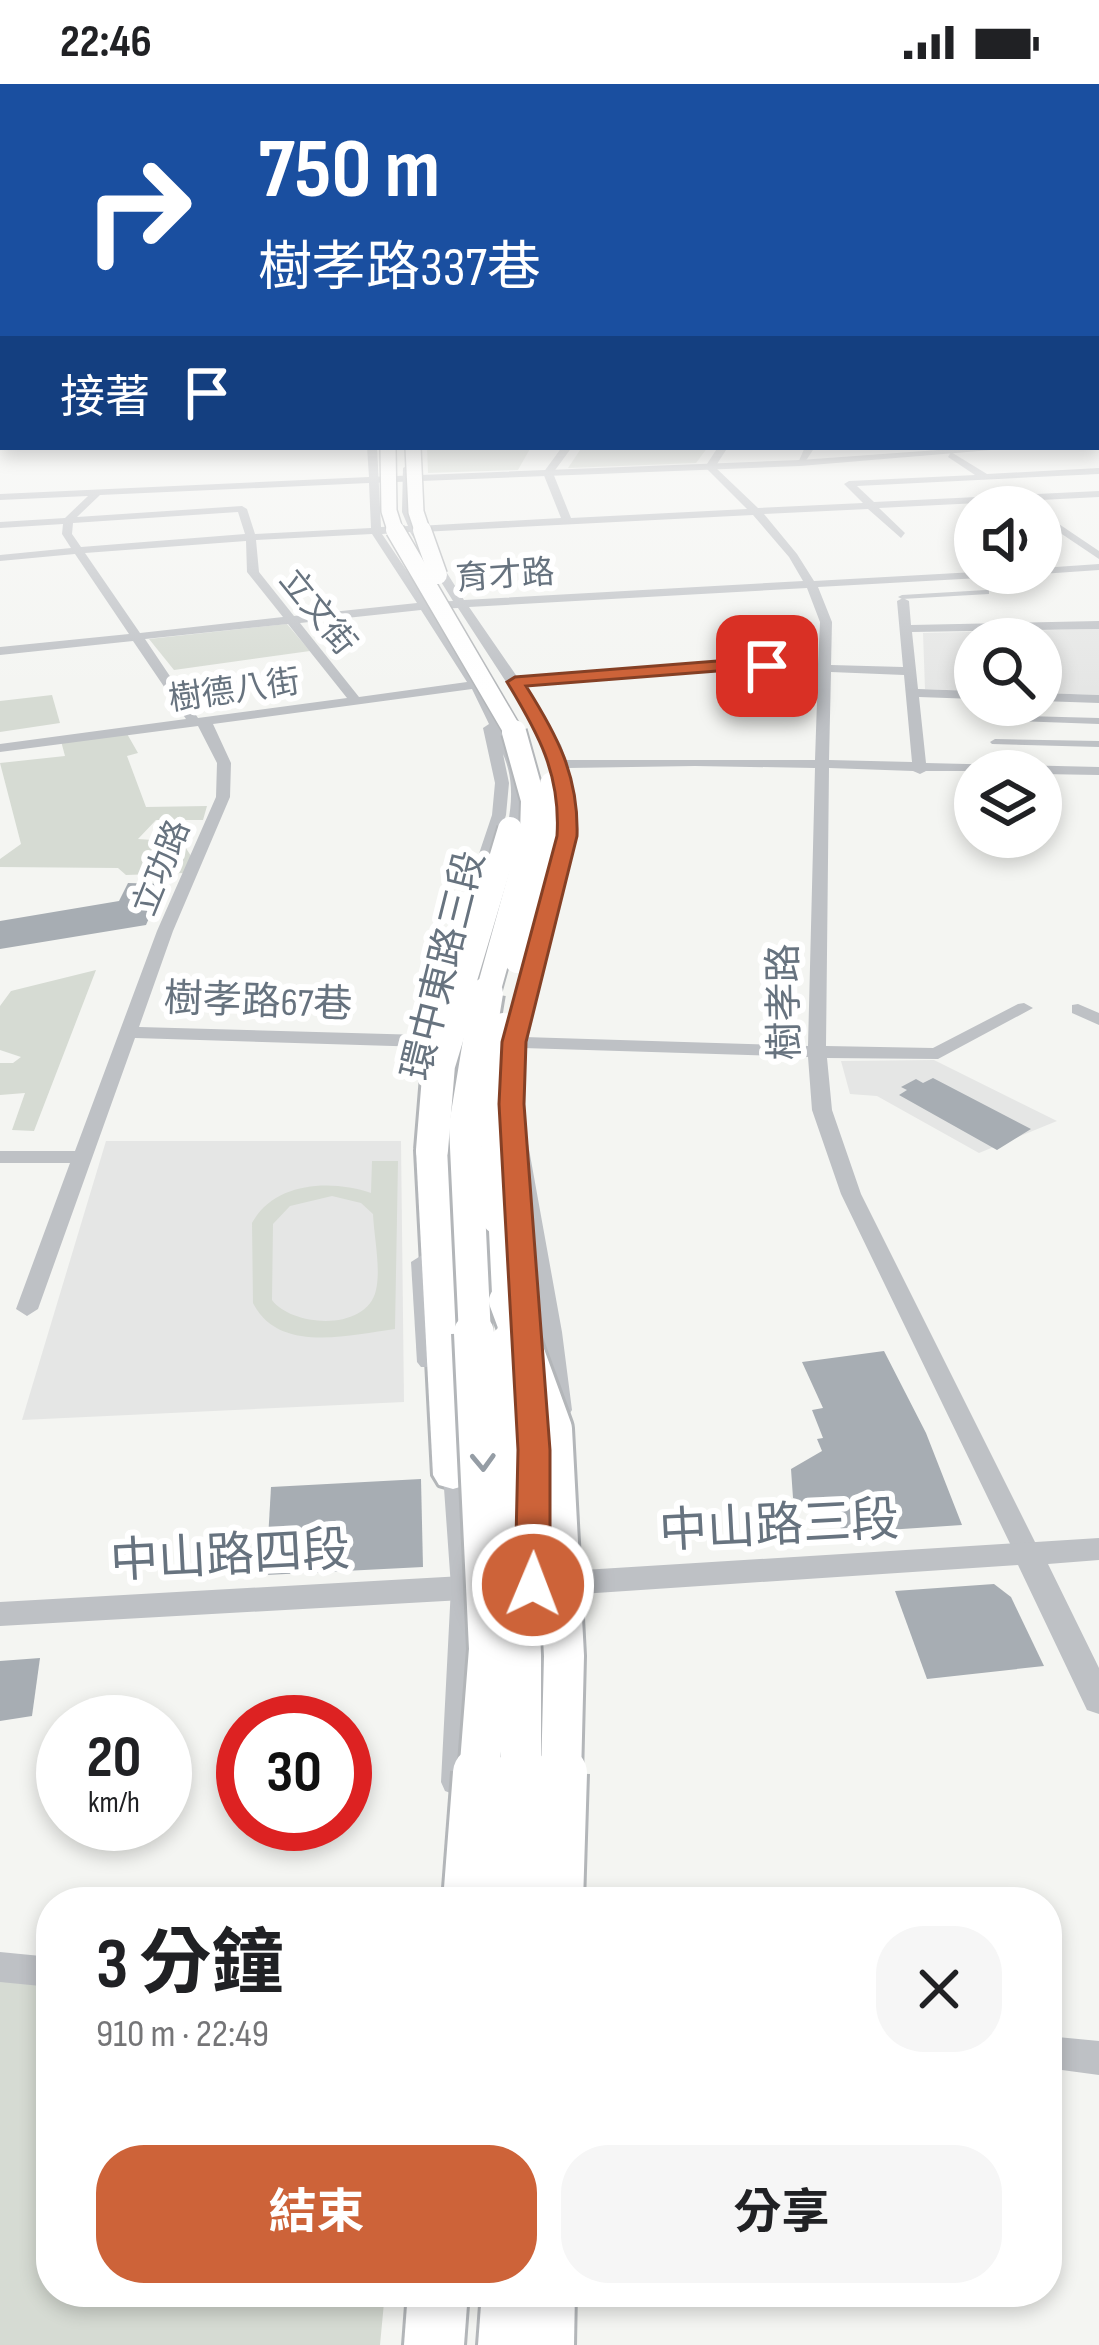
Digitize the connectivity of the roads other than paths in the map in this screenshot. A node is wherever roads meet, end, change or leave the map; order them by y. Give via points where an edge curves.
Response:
1 (340, 482) edge
2 (375, 482) edge
3 (393, 482) edge
4 (414, 482) edge
5 (415, 482) edge
6 (416, 482) edge
7 (552, 482) edge
8 (726, 482) edge
9 (891, 482) edge
10 (98, 492) junction
11 (1099, 494) edge
12 (1062, 496) edge
13 (0, 497) edge
14 (954, 501) edge
15 (872, 505) junction
16 (756, 511) junction
17 (68, 520) junction
18 (568, 521) junction
19 (0, 525) edge
20 (430, 529) junction
21 (413, 530) junction
22 (1062, 530) edge
23 (382, 532) junction
24 (901, 535) dead end
25 (251, 538) junction
26 (76, 550) junction
27 (1099, 556) edge
28 (0, 558) edge
29 (1099, 567) edge
30 (1062, 570) edge
31 (954, 576) edge
32 (815, 584) junction
33 (427, 586) junction
34 (962, 594) edge
35 (903, 599) joint
36 (463, 603) junction
37 (294, 620) junction
38 (1099, 626) edge
39 (907, 629) junction
40 (137, 637) junction
41 (0, 651) edge
42 (823, 668) junction
43 (910, 671) junction
44 (515, 682) junction
45 (480, 692) junction
46 (912, 693) junction
47 (954, 694) edge
48 (1062, 698) edge
49 (1072, 698) junction
50 (1099, 699) edge
51 (355, 700) junction
52 (1062, 720) edge
53 (194, 721) junction
54 (1078, 721) junction
55 (1099, 722) edge
56 (513, 727) junction
57 (995, 742) dead end
58 (1099, 744) edge
59 (0, 748) edge
60 (560, 764) junction
61 (821, 765) junction
62 (920, 770) junction
63 (1099, 771) edge
64 (1099, 999) edge
65 (1024, 1008) dead end
66 (1099, 1020) edge
67 (129, 1032) junction
68 (433, 1041) junction
69 (457, 1042) junction
70 (514, 1042) junction
71 (817, 1049) junction
72 (511, 1104) junction
73 (0, 1157) edge
74 (79, 1157) junction
75 (505, 1301) junction
76 (27, 1309) dead end
77 (453, 1475) junction
78 (1099, 1549) edge
79 (1029, 1556) junction
80 (574, 1582) junction
81 (533, 1585) junction
82 (464, 1587) junction
83 (0, 1614) edge
84 (1099, 1701) edge
85 (449, 1887) edge
86 (470, 1887) edge
87 (519, 1887) edge
88 (520, 1887) edge
89 (557, 1887) edge
90 (567, 1887) edge
91 (0, 1967) edge
92 (36, 1971) edge
93 (1062, 2054) edge
94 (1099, 2058) edge
95 (415, 2307) edge
96 (437, 2307) edge
97 (503, 2307) edge
98 (510, 2307) edge
99 (545, 2307) edge
100 (559, 2307) edge
101 (412, 2345) edge
102 (434, 2345) edge
103 (504, 2345) edge
104 (544, 2345) edge
105 (558, 2345) edge

1 - 10 street
2 - 23 street, 環中東路三段
3 - 33 highway, bridge
4 - 21 street via 407,512
5 - 33 highway, bridge
6 - 20 street
7 - 18 street
8 - 16 street, 樹孝路
9 - 15 street via 849,484
10 - 13 street
10 - 17 street
11 - 12 street
14 - 15 street
15 - 16 street
15 - 24 street
16 - 18 street
16 - 32 street, 樹孝路
17 - 19 street, 立文街
17 - 25 street, 立文街 via 242,509
17 - 26 street, 立功路
18 - 20 street
20 - 21 street
20 - 36 street
21 - 23 street
21 - 36 street
22 - 27 street
23 - 25 street
23 - 33 street, 環中東路三段 via 402,579
25 - 26 street
25 - 37 street, 立文街 via 253,572
26 - 28 street
26 - 40 street, 立功路
29 - 30 street
31 - 32 street, 育才路
32 - 36 street, 育才路
32 - 42 street, 樹孝路 via 826,622
33 - 36 street, 育才路
33 - 37 street, 育才路
33 - 45 street, 環中東路三段
33 - 56 highway, bridge
33 - 75 highway, bridge via 521,707 554,801 555,835 511,979 496,1068
34 - 35 street
35 - 39 street
36 - 44 street
37 - 40 street, 育才路
37 - 51 street, 立文街
38 - 39 street
39 - 43 street
40 - 41 street, 育才路
40 - 53 street, 立功路
42 - 43 street
42 - 44 street via 730,665
42 - 61 street, 樹孝路
43 - 46 street
44 - 60 street
45 - 51 street, 樹德八街
45 - 68 street, 環中東路三段 via 502,783 499,815
45 - 69 street, 環中東路三段 via 517,768 520,801
46 - 47 street
46 - 62 street
48 - 49 street
49 - 50 street
49 - 54 street
51 - 53 street, 樹德八街
52 - 54 street
53 - 59 street, 樹德八街
53 - 67 street, 立功路 via 206,723 224,764 223,797
54 - 55 street
56 - 77 highway, bridge via 510,831 439,1065 432,1150
56 -> 86 highway, bridge via 533,800 532,834 490,978 465,1126 489,1648
57 - 58 street
60 - 61 street
60 - 70 street via 567,836
61 - 62 street
61 - 71 street, 樹孝路
62 - 63 street
64 - 66 street via 1078,1009
65 - 71 street, 樹孝路67巷 via 938,1053
67 - 68 street, 樹孝路67巷
67 - 74 street, 立功路
68 - 69 street, 樹孝路67巷
68 - 77 street, 環中東路三段 via 418,1173 425,1333
69 - 70 street, 樹孝路67巷
69 - 77 street, 環中東路三段 via 446,1116 459,1334
70 - 71 street, 樹孝路67巷
70 - 72 street
71 - 79 street, 樹孝路 via 822,1110 851,1193
72 - 80 street via 551,1332
72 - 81 street via 534,1450
73 - 74 street
74 - 76 street, 立功路
75 - 87 highway, bridge via 520,1631
75 - 89 highway, bridge via 552,1429 565,1656
77 - 82 street, 環中東路三段
78 - 79 street, 中山路三段
79 - 80 street, 中山路三段
79 - 84 street
80 - 81 street, 中山路三段
80 - 90 street
81 - 82 street, 中山路三段
81 - 88 street
82 - 83 street, 中山路四段
82 - 85 street, 環中東路三段
91 - 92 street
93 - 94 street
95 - 101 street
96 - 102 highway
97 - 103 street
98 - 103 highway
99 - 104 highway
100 - 105 street

